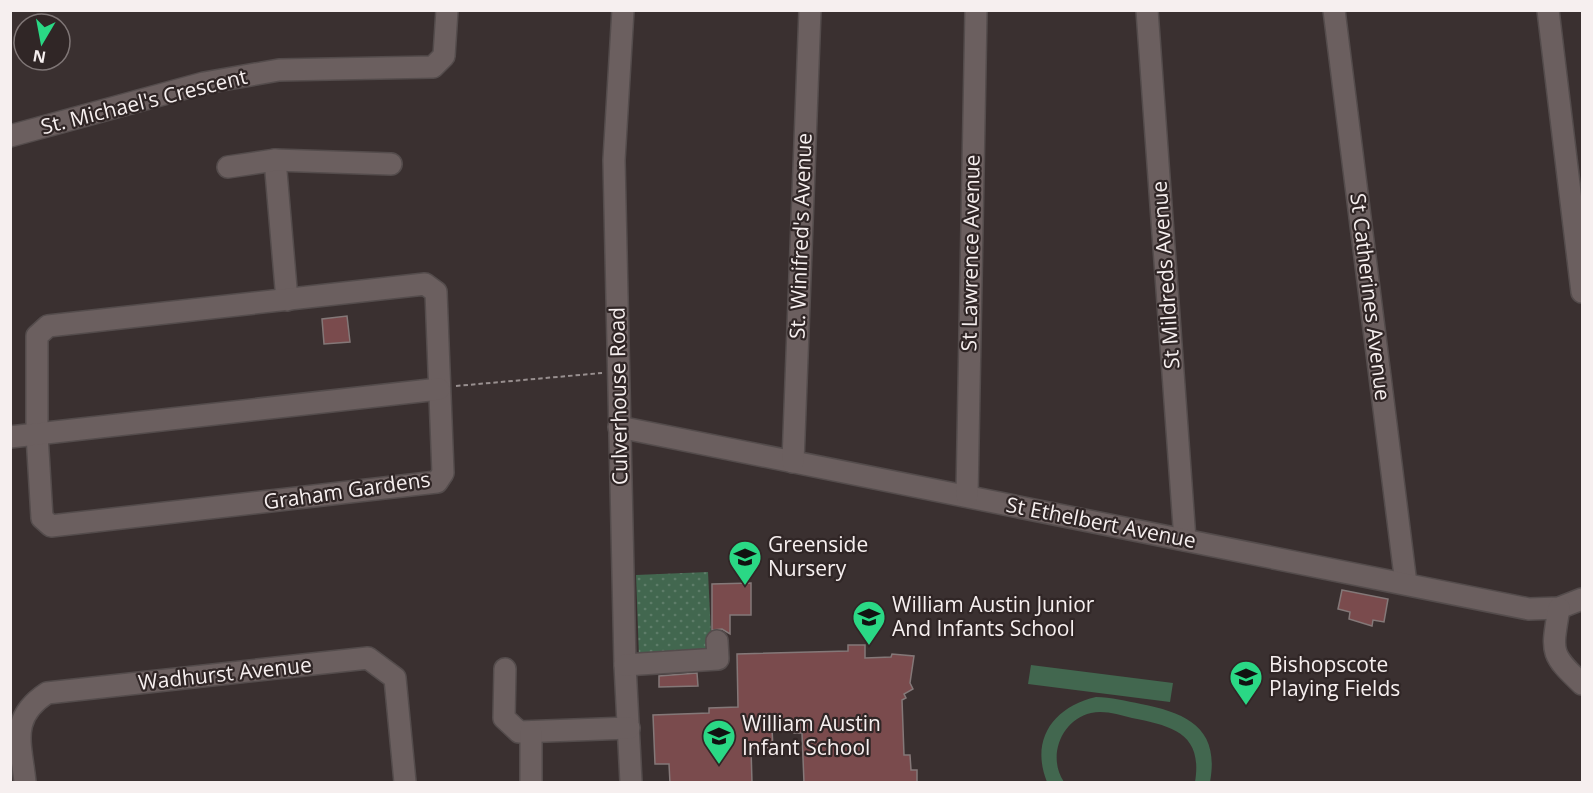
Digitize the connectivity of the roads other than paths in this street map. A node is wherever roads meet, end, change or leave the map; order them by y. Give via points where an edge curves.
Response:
1 (447, 10) edge
2 (623, 10) edge
3 (810, 10) edge
4 (975, 10) edge
5 (1147, 10) edge
6 (1334, 10) edge
7 (1548, 10) edge
8 (10, 136) edge
9 (274, 160) junction
10 (391, 164) dead end
11 (228, 167) dead end
12 (1582, 292) edge
13 (287, 300) junction
14 (439, 389) junction
15 (619, 427) junction
16 (37, 435) junction
17 (10, 437) edge
18 (793, 462) junction
19 (967, 496) junction
20 (1185, 540) junction
21 (1406, 584) junction
22 (1582, 599) edge
23 (1559, 608) junction
24 (717, 641) dead end
25 (625, 665) junction
26 (505, 669) dead end
27 (1582, 684) edge
28 (629, 728) junction
29 (531, 732) junction
30 (25, 783) edge
31 (405, 783) edge
32 (531, 783) edge
33 (631, 783) edge

1 - 8 street, St. Michael's Crescent via 444,56 433,67 279,70 204,83
2 - 15 street, Culverhouse Road via 614,160
3 - 18 street, St. Winifred's Avenue
4 - 19 street, St Lawrence Avenue
5 - 20 street, St Mildreds Avenue
6 - 21 street, St Catherines Avenue
7 - 12 street
9 - 10 street
9 - 11 street
9 - 13 street
13 - 14 street, Graham Gardens via 425,284 436,292
13 - 16 street, Graham Gardens via 48,326 37,336
14 - 16 street
14 - 16 street, Graham Gardens via 443,473 437,482 390,488 51,526 42,518
15 - 18 street, St Ethelbert Avenue
15 - 25 street, Culverhouse Road
16 - 17 street
18 - 19 street, St Ethelbert Avenue
19 - 20 street, St Ethelbert Avenue
20 - 21 street, St Ethelbert Avenue
21 - 23 street, St Ethelbert Avenue via 1529,609
22 - 23 street, St Ethelbert Avenue
23 - 27 street via 1553,647 1559,662
24 - 25 street via 718,659
25 - 28 street, Culverhouse Road
26 - 29 street via 504,718 519,732
28 - 29 street
28 - 33 street, Culverhouse Road
29 - 32 street
30 - 31 street, Wadhurst Avenue via 20,724 29,704 47,693 368,658 394,678

